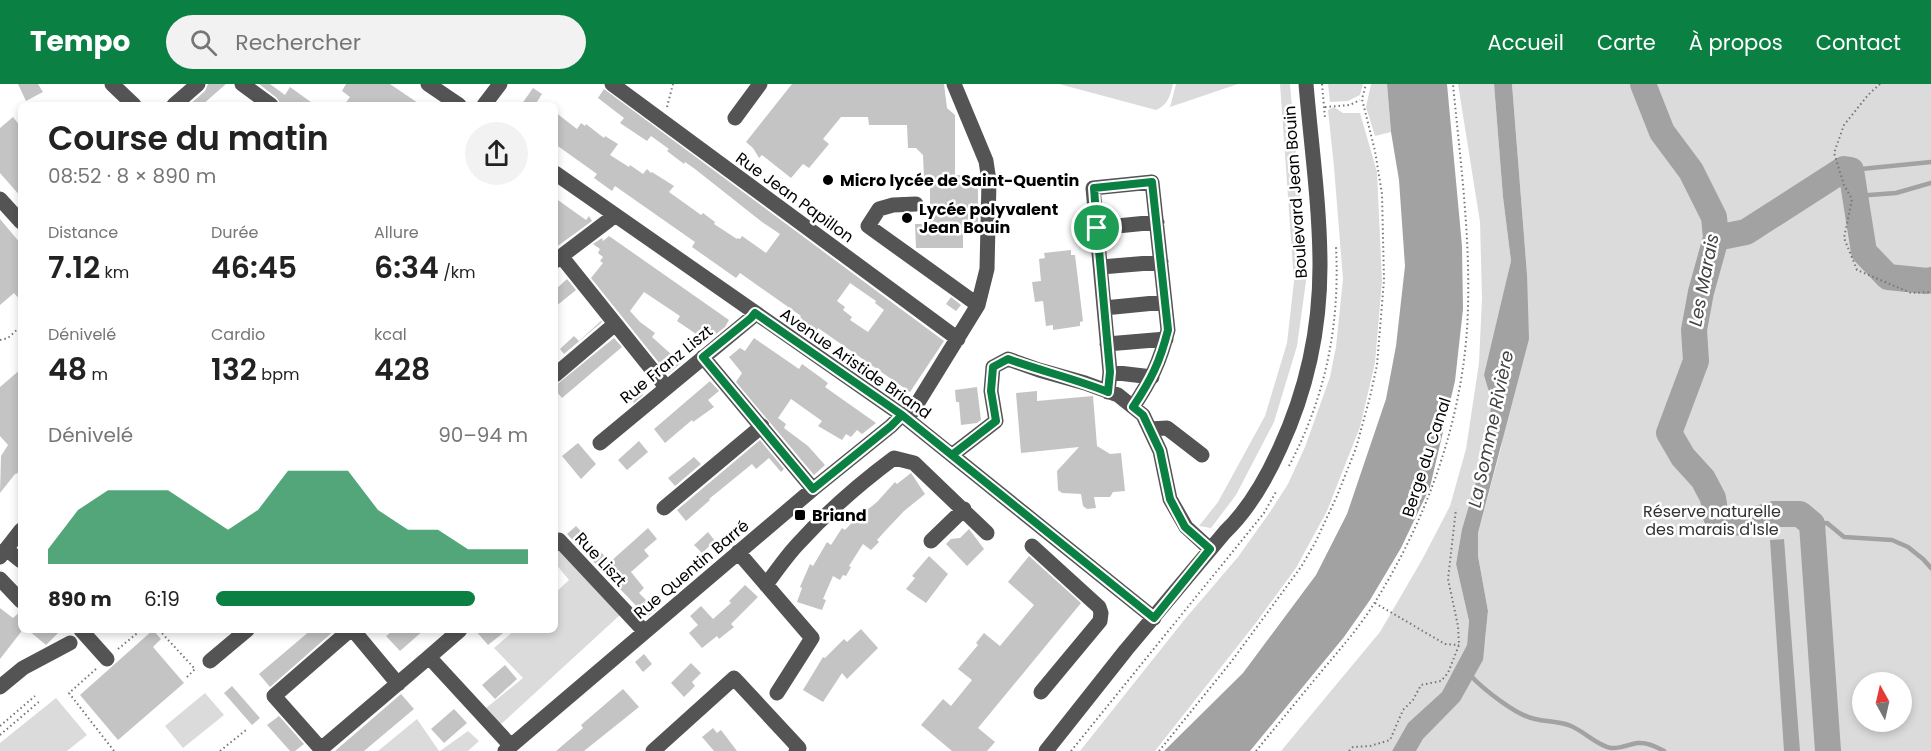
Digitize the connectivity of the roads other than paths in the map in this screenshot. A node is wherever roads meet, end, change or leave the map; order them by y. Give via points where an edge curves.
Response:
1 (111, 84) edge
2 (198, 84) edge
3 (242, 84) edge
4 (428, 84) edge
5 (500, 84) edge
6 (612, 84) edge
7 (760, 84) edge
8 (954, 84) edge
9 (1305, 84) edge
10 (132, 102) edge
11 (177, 102) edge
12 (267, 102) edge
13 (455, 102) edge
14 (486, 102) edge
15 (735, 118) dead end
16 (558, 175) edge
17 (0, 198) edge
18 (916, 204) dead end
19 (614, 215) junction
20 (18, 219) edge
21 (1157, 222) junction
22 (1097, 228) junction
23 (558, 259) edge
24 (1161, 262) junction
25 (1101, 267) junction
26 (1165, 302) junction
27 (978, 306) junction
28 (1104, 308) junction
29 (755, 313) junction
30 (615, 324) junction
31 (958, 339) junction
32 (1166, 339) junction
33 (1107, 344) junction
34 (703, 357) junction
35 (558, 372) edge
36 (1110, 372) junction
37 (1152, 377) junction
38 (666, 387) junction
39 (1108, 392) junction
40 (1133, 407) junction
41 (902, 415) junction
42 (762, 426) junction
43 (1150, 429) junction
44 (600, 443) dead end
45 (952, 455) junction
46 (1202, 455) dead end
47 (813, 489) junction
48 (664, 508) dead end
49 (964, 509) junction
50 (987, 533) dead end
51 (18, 534) edge
52 (558, 541) edge
53 (931, 541) dead end
54 (1032, 546) dead end
55 (1210, 549) junction
56 (738, 552) junction
57 (3, 553) edge
58 (18, 560) edge
59 (0, 579) edge
60 (766, 585) junction
61 (18, 598) edge
62 (1154, 618) junction
63 (645, 632) junction
64 (84, 633) edge
65 (243, 633) edge
66 (348, 633) edge
67 (354, 633) edge
68 (457, 633) edge
69 (70, 643) dead end
70 (429, 657) junction
71 (107, 659) road end
72 (210, 661) dead end
73 (398, 684) junction
74 (0, 687) edge
75 (1041, 692) dead end
76 (777, 693) dead end
77 (508, 748) edge
78 (653, 751) edge
79 (796, 751) edge
80 (1046, 751) edge

1 - 10 street
2 - 11 street
3 - 12 street
4 - 13 street
5 - 14 street
6 - 31 street, Rue Jean Papillon
7 - 15 street
8 - 27 street, Rue Quentin Barré via 986,161 989,182 987,269
9 - 55 street, Boulevard Jean Bouin via 1320,266 1316,321 1305,382 1272,465 1234,523
16 - 19 street, Avenue Aristide Briand
17 - 20 street
18 - 27 street via 879,209 868,226
19 - 23 street
19 - 29 street, Avenue Aristide Briand
21 - 22 street
21 - 22 street via 1152,182 1094,188
21 - 24 street
22 - 25 street
23 - 30 street
24 - 25 street
24 - 26 street
25 - 28 street
26 - 28 street
26 - 32 street
27 - 31 street, Rue Quentin Barré
28 - 33 street
29 - 34 street, Rue Franz Liszt
29 - 41 street, Avenue Aristide Briand
30 - 35 street
30 - 38 street
31 - 41 street, Rue Quentin Barré via 912,412
32 - 33 street
32 - 37 street
33 - 36 street
34 - 38 street, Rue Franz Liszt
34 - 42 street
36 - 37 street
36 - 39 street
37 - 40 street
38 - 44 street, Rue Franz Liszt
39 - 40 street
39 - 45 street via 1008,359 993,367 991,391 996,421
40 - 43 street via 1143,415
41 - 45 street, Avenue Aristide Briand
41 - 47 street, Rue Quentin Barré
42 - 47 street
42 - 48 street
43 - 46 street via 1167,428
43 - 55 street via 1160,451 1170,499 1185,527
45 - 62 street, Avenue Aristide Briand
47 - 56 street, Rue Quentin Barré
49 - 50 street
49 - 53 street
49 - 60 street via 915,463 894,458 832,510 797,545
51 - 57 street
52 - 63 street, Rue Liszt
54 - 75 street via 1101,613 1100,621
55 - 62 street, Boulevard Jean Bouin
56 - 60 street
56 - 63 street, Rue Quentin Barré
57 - 58 street
59 - 61 street
60 - 76 street via 812,638
62 - 80 street, Boulevard Jean Bouin
63 - 77 street, Rue Quentin Barré
64 - 71 street
65 - 72 street
66 - 73 street via 274,696 321,749
67 - 73 street
68 - 70 street
69 - 74 street via 23,668
70 - 73 street
70 - 77 street
78 - 79 street via 734,678 799,748

